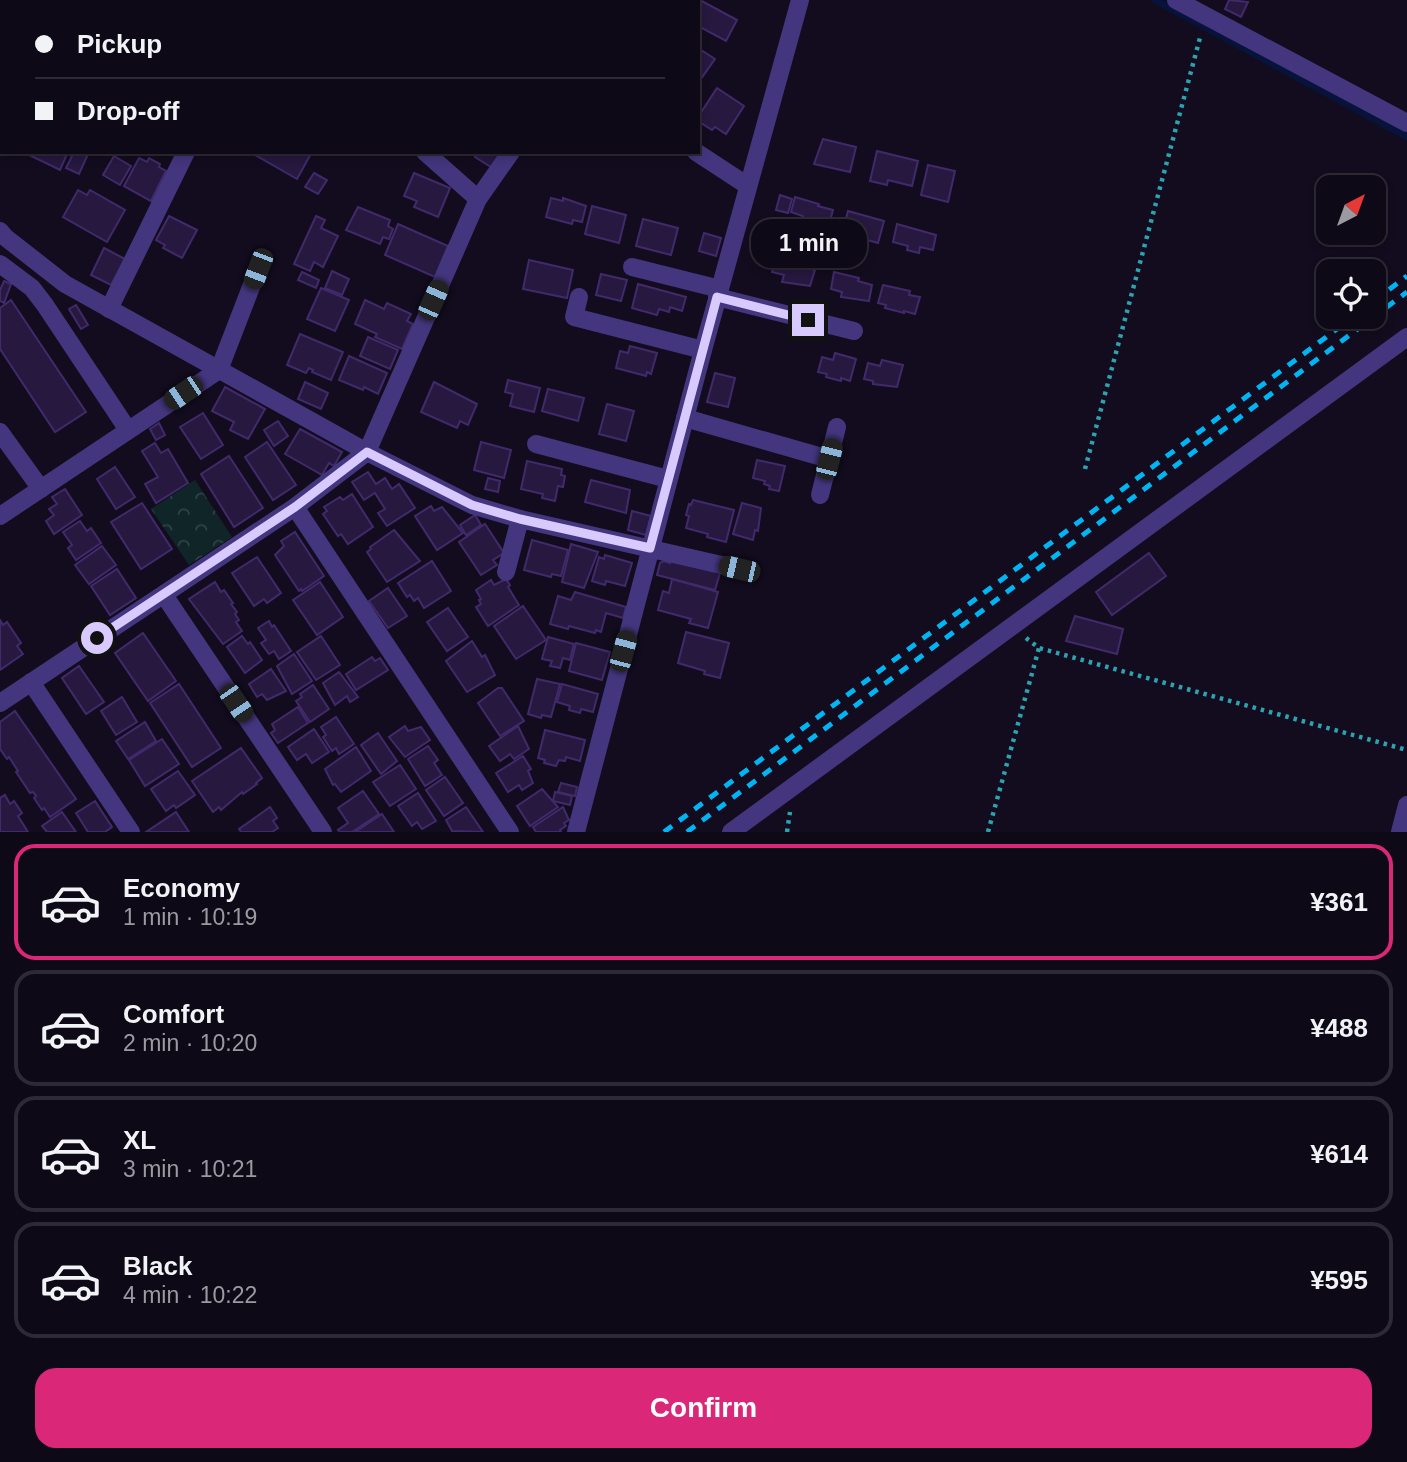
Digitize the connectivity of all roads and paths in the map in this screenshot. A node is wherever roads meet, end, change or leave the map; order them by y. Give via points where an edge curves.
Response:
1 (800, 0) edge
2 (1176, 0) edge
3 (1206, 16) junction
4 (1407, 123) edge
5 (185, 154) edge
6 (427, 154) edge
7 (510, 154) edge
8 (699, 154) edge
9 (748, 186) junction
10 (478, 199) junction
11 (0, 230) edge
12 (0, 264) edge
13 (632, 267) dead end
14 (258, 269) dead end
15 (718, 293) junction
16 (579, 297) dead end
17 (109, 309) junction
18 (854, 331) dead end
19 (1407, 337) edge
20 (703, 350) junction
21 (219, 370) junction
22 (685, 418) junction
23 (837, 427) dead end
24 (128, 430) junction
25 (0, 432) edge
26 (536, 444) dead end
27 (367, 452) junction
28 (829, 459) junction
29 (1085, 468) dead end
30 (668, 479) junction
31 (41, 489) junction
32 (820, 495) dead end
33 (295, 507) junction
34 (0, 516) edge
35 (520, 519) junction
36 (650, 548) junction
37 (739, 569) dead end
38 (506, 572) dead end
39 (164, 595) junction
40 (1009, 627) junction
41 (1039, 648) junction
42 (31, 682) junction
43 (0, 703) edge
44 (1407, 750) edge
45 (1407, 805) edge
46 (131, 832) edge
47 (323, 832) edge
48 (510, 832) edge
49 (576, 832) edge
50 (731, 832) edge
51 (988, 832) edge
52 (1400, 832) edge

1 - 9 street
2 - 3 street
3 - 4 street
3 - 29 path
5 - 17 street
6 - 10 street
7 - 10 street
8 - 9 street
9 - 15 street
10 - 27 street
11 - 17 street via 65,285
12 - 24 street via 24,281 44,305
13 - 15 street
14 - 21 street
15 - 18 street
15 - 20 street
16 - 20 street via 574,317
17 - 21 street
19 - 40 street
20 - 22 street
21 - 24 street
21 - 27 street
22 - 28 street
22 - 30 street
23 - 28 street
24 - 31 street
25 - 31 street
26 - 30 street
27 - 33 street
27 - 35 street via 472,505
28 - 32 street
30 - 36 street
31 - 34 street
33 - 39 street
33 - 48 street
35 - 36 street
35 - 38 street
36 - 37 street
36 - 49 street
39 - 42 street
39 - 47 street
40 - 41 path
40 - 50 street
41 - 44 path
41 - 51 path
42 - 43 street
42 - 46 street
45 - 52 street

